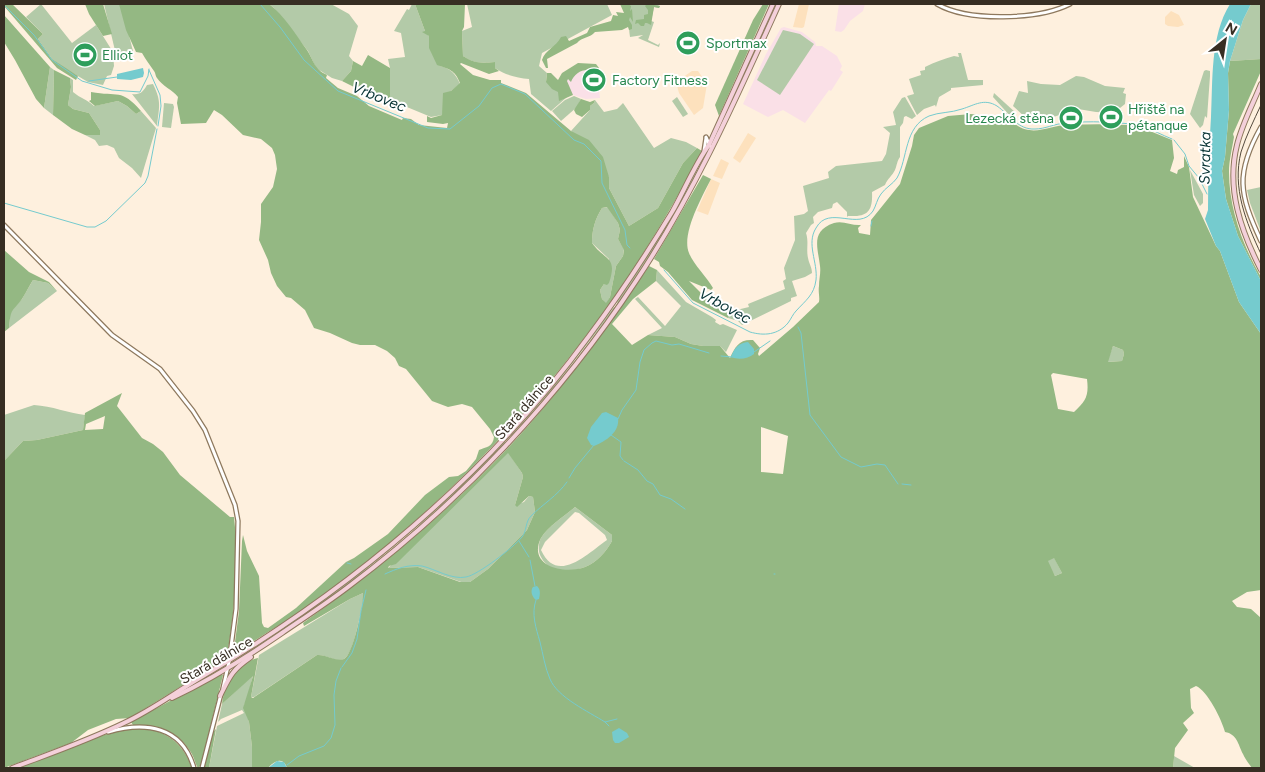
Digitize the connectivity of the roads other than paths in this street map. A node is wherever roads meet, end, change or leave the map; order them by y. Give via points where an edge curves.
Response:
1 (773, 4) edge
2 (779, 4) edge
3 (937, 4) edge
4 (1070, 4) edge
5 (1261, 84) edge
6 (1261, 127) edge
7 (710, 146) junction
8 (704, 151) junction
9 (710, 154) junction
10 (4, 225) edge
11 (1261, 241) edge
12 (1261, 270) edge
13 (404, 535) junction
14 (407, 539) junction
15 (272, 640) junction
16 (232, 643) junction
17 (247, 650) junction
18 (229, 662) junction
19 (228, 667) junction
20 (220, 696) junction
21 (154, 706) junction
22 (98, 735) junction
23 (12, 768) edge
24 (194, 768) edge
25 (202, 768) edge

1 - 7 main road, Stará dálnice
2 - 9 main road, Stará dálnice
3 - 4 street via 957,11 1008,17
5 - 12 main road via 1237,143 1232,173 1235,204
6 - 11 street via 1247,153 1243,176 1248,209
7 - 8 main road, Stará dálnice
7 - 8 street via 706,137
7 - 9 street
8 - 13 main road, Stará dálnice via 649,251 588,338 508,434
9 - 14 main road, Stará dálnice via 645,267 593,341 512,438
10 - 16 street via 112,335 160,369 202,425 238,518 237,600
13 - 14 main road
13 - 17 main road, Stará dálnice via 306,610
14 - 15 main road, Stará dálnice via 349,587
15 - 19 main road, Stará dálnice
15 - 20 main road via 237,666
16 - 17 street via 238,650
16 - 18 street
17 - 18 main road, Stará dálnice
18 - 19 street
18 - 21 main road, Stará dálnice
19 - 20 street
19 - 21 main road, Stará dálnice
20 - 25 street
21 - 22 main road, Stará dálnice
22 - 23 main road, Stará dálnice
22 - 24 street via 142,726 163,731 177,740

